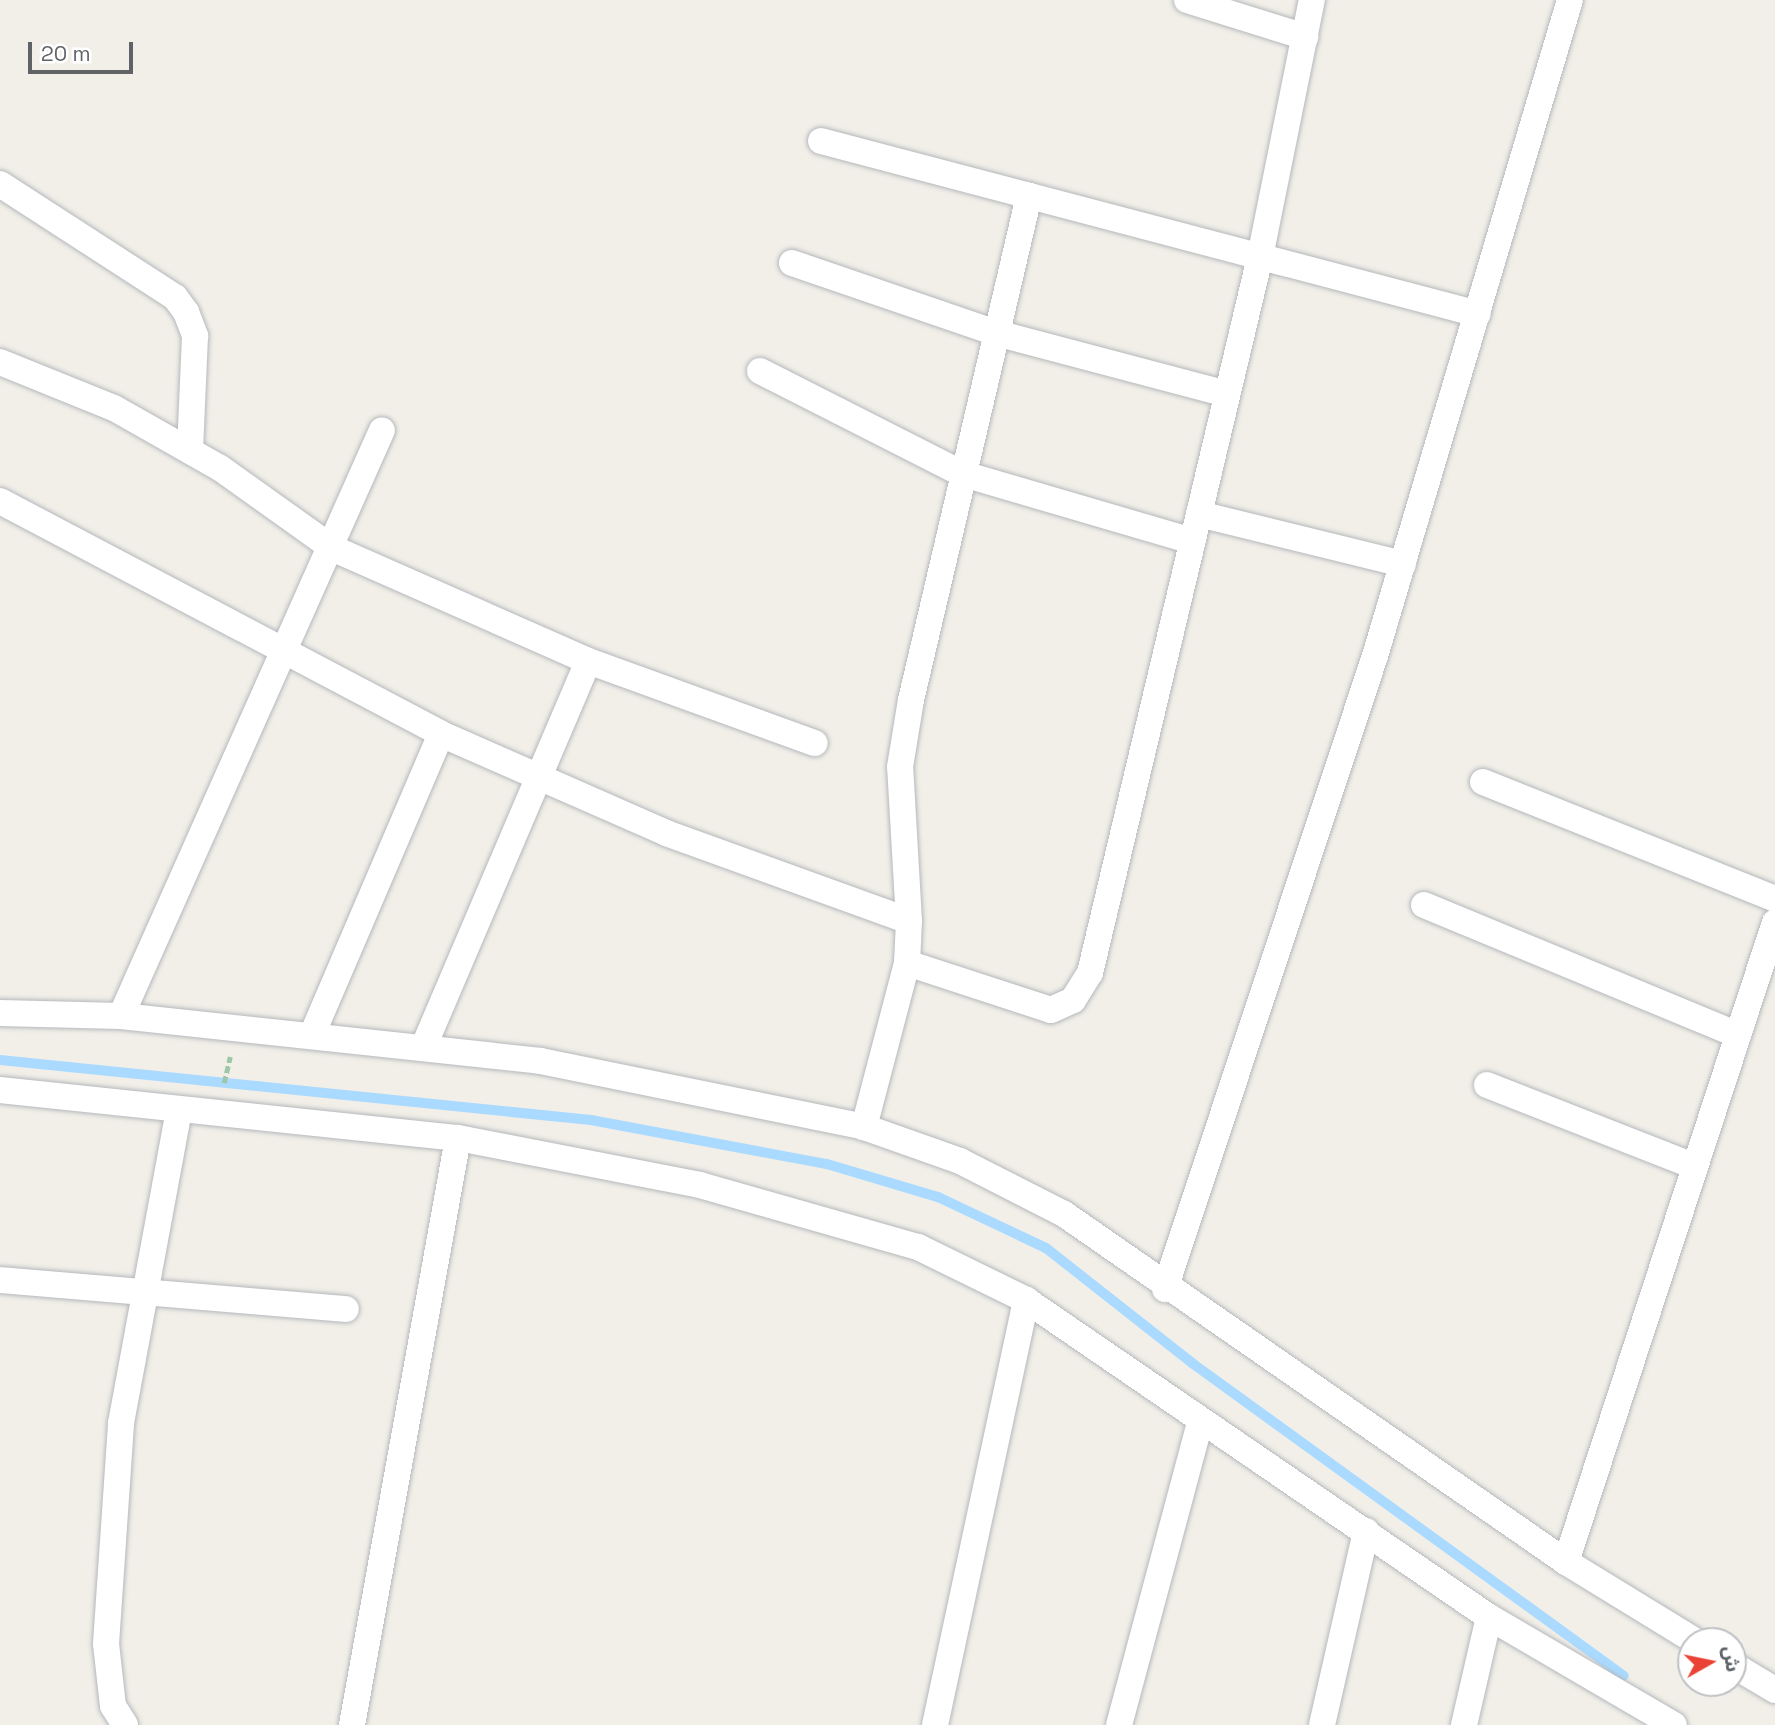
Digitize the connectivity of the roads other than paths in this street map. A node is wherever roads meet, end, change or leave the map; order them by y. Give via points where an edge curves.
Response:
1 (1186, 0) edge
2 (1312, 0) edge
3 (1570, 0) edge
4 (1305, 37) junction
5 (821, 141) dead end
6 (0, 184) edge
7 (1029, 196) junction
8 (1260, 257) junction
9 (792, 263) dead end
10 (1478, 314) junction
11 (996, 333) junction
12 (0, 362) edge
13 (760, 371) dead end
14 (1227, 394) junction
15 (382, 430) dead end
16 (190, 451) junction
17 (963, 474) junction
18 (0, 502) edge
19 (1199, 514) junction
20 (1192, 541) junction
21 (332, 548) junction
22 (1403, 564) junction
23 (284, 651) junction
24 (588, 661) junction
25 (441, 734) junction
26 (815, 743) dead end
27 (534, 775) junction
28 (1483, 782) dead end
29 (1775, 899) edge
30 (1424, 905) dead end
31 (909, 921) junction
32 (1775, 922) edge
33 (907, 963) junction
34 (0, 1013) edge
35 (121, 1016) junction
36 (312, 1035) junction
37 (1738, 1035) junction
38 (424, 1046) junction
39 (1487, 1086) dead end
40 (0, 1090) edge
41 (179, 1110) junction
42 (864, 1127) junction
43 (457, 1138) junction
44 (1694, 1166) junction
45 (0, 1280) edge
46 (1166, 1289) junction
47 (146, 1292) junction
48 (1026, 1300) junction
49 (346, 1309) dead end
50 (1200, 1422) junction
51 (1366, 1531) junction
52 (1566, 1562) junction
53 (1489, 1617) junction
54 (1677, 1630) edge
55 (1747, 1673) edge
56 (1775, 1690) edge
57 (125, 1725) edge
58 (352, 1725) edge
59 (935, 1725) edge
60 (1119, 1725) edge
61 (1322, 1725) edge
62 (1464, 1725) edge
63 (1674, 1725) edge

1 - 4 street
2 - 4 street
3 - 10 street
4 - 8 street
5 - 7 street
6 - 16 street via 164,290 186,312 195,336
7 - 8 street
7 - 11 street
8 - 10 street
8 - 14 street
9 - 11 street
10 - 22 street
11 - 14 street
11 - 17 street
12 - 16 street via 114,408
13 - 17 street
14 - 19 street
15 - 21 street
16 - 21 street
17 - 20 street
17 - 31 street via 900,766
18 - 23 street
19 - 20 street
19 - 22 street
20 - 33 street via 1084,988 1051,1010
21 - 23 street
21 - 24 street
22 - 46 street
23 - 25 street
23 - 35 street
24 - 26 street
24 - 27 street
25 - 27 street
25 - 36 street
27 - 31 street via 666,833
27 - 38 street
28 - 29 street
30 - 37 street
31 - 33 street
32 - 37 street
33 - 42 street
34 - 35 street
35 - 36 street
36 - 38 street
37 - 44 street
38 - 42 street via 541,1061
39 - 44 street
40 - 41 street
41 - 43 street
41 - 47 street
42 - 46 street via 960,1161 1064,1214
43 - 48 street via 794,1208 918,1247
43 - 58 street
44 - 52 street
45 - 47 street
46 - 52 street
47 - 49 street
47 - 57 street via 121,1423 106,1644 114,1706
48 - 50 street
48 - 59 street
50 - 51 street
50 - 60 street
51 - 53 street
51 - 61 street
52 - 54 street
53 - 62 street
53 - 63 street
55 - 56 street

